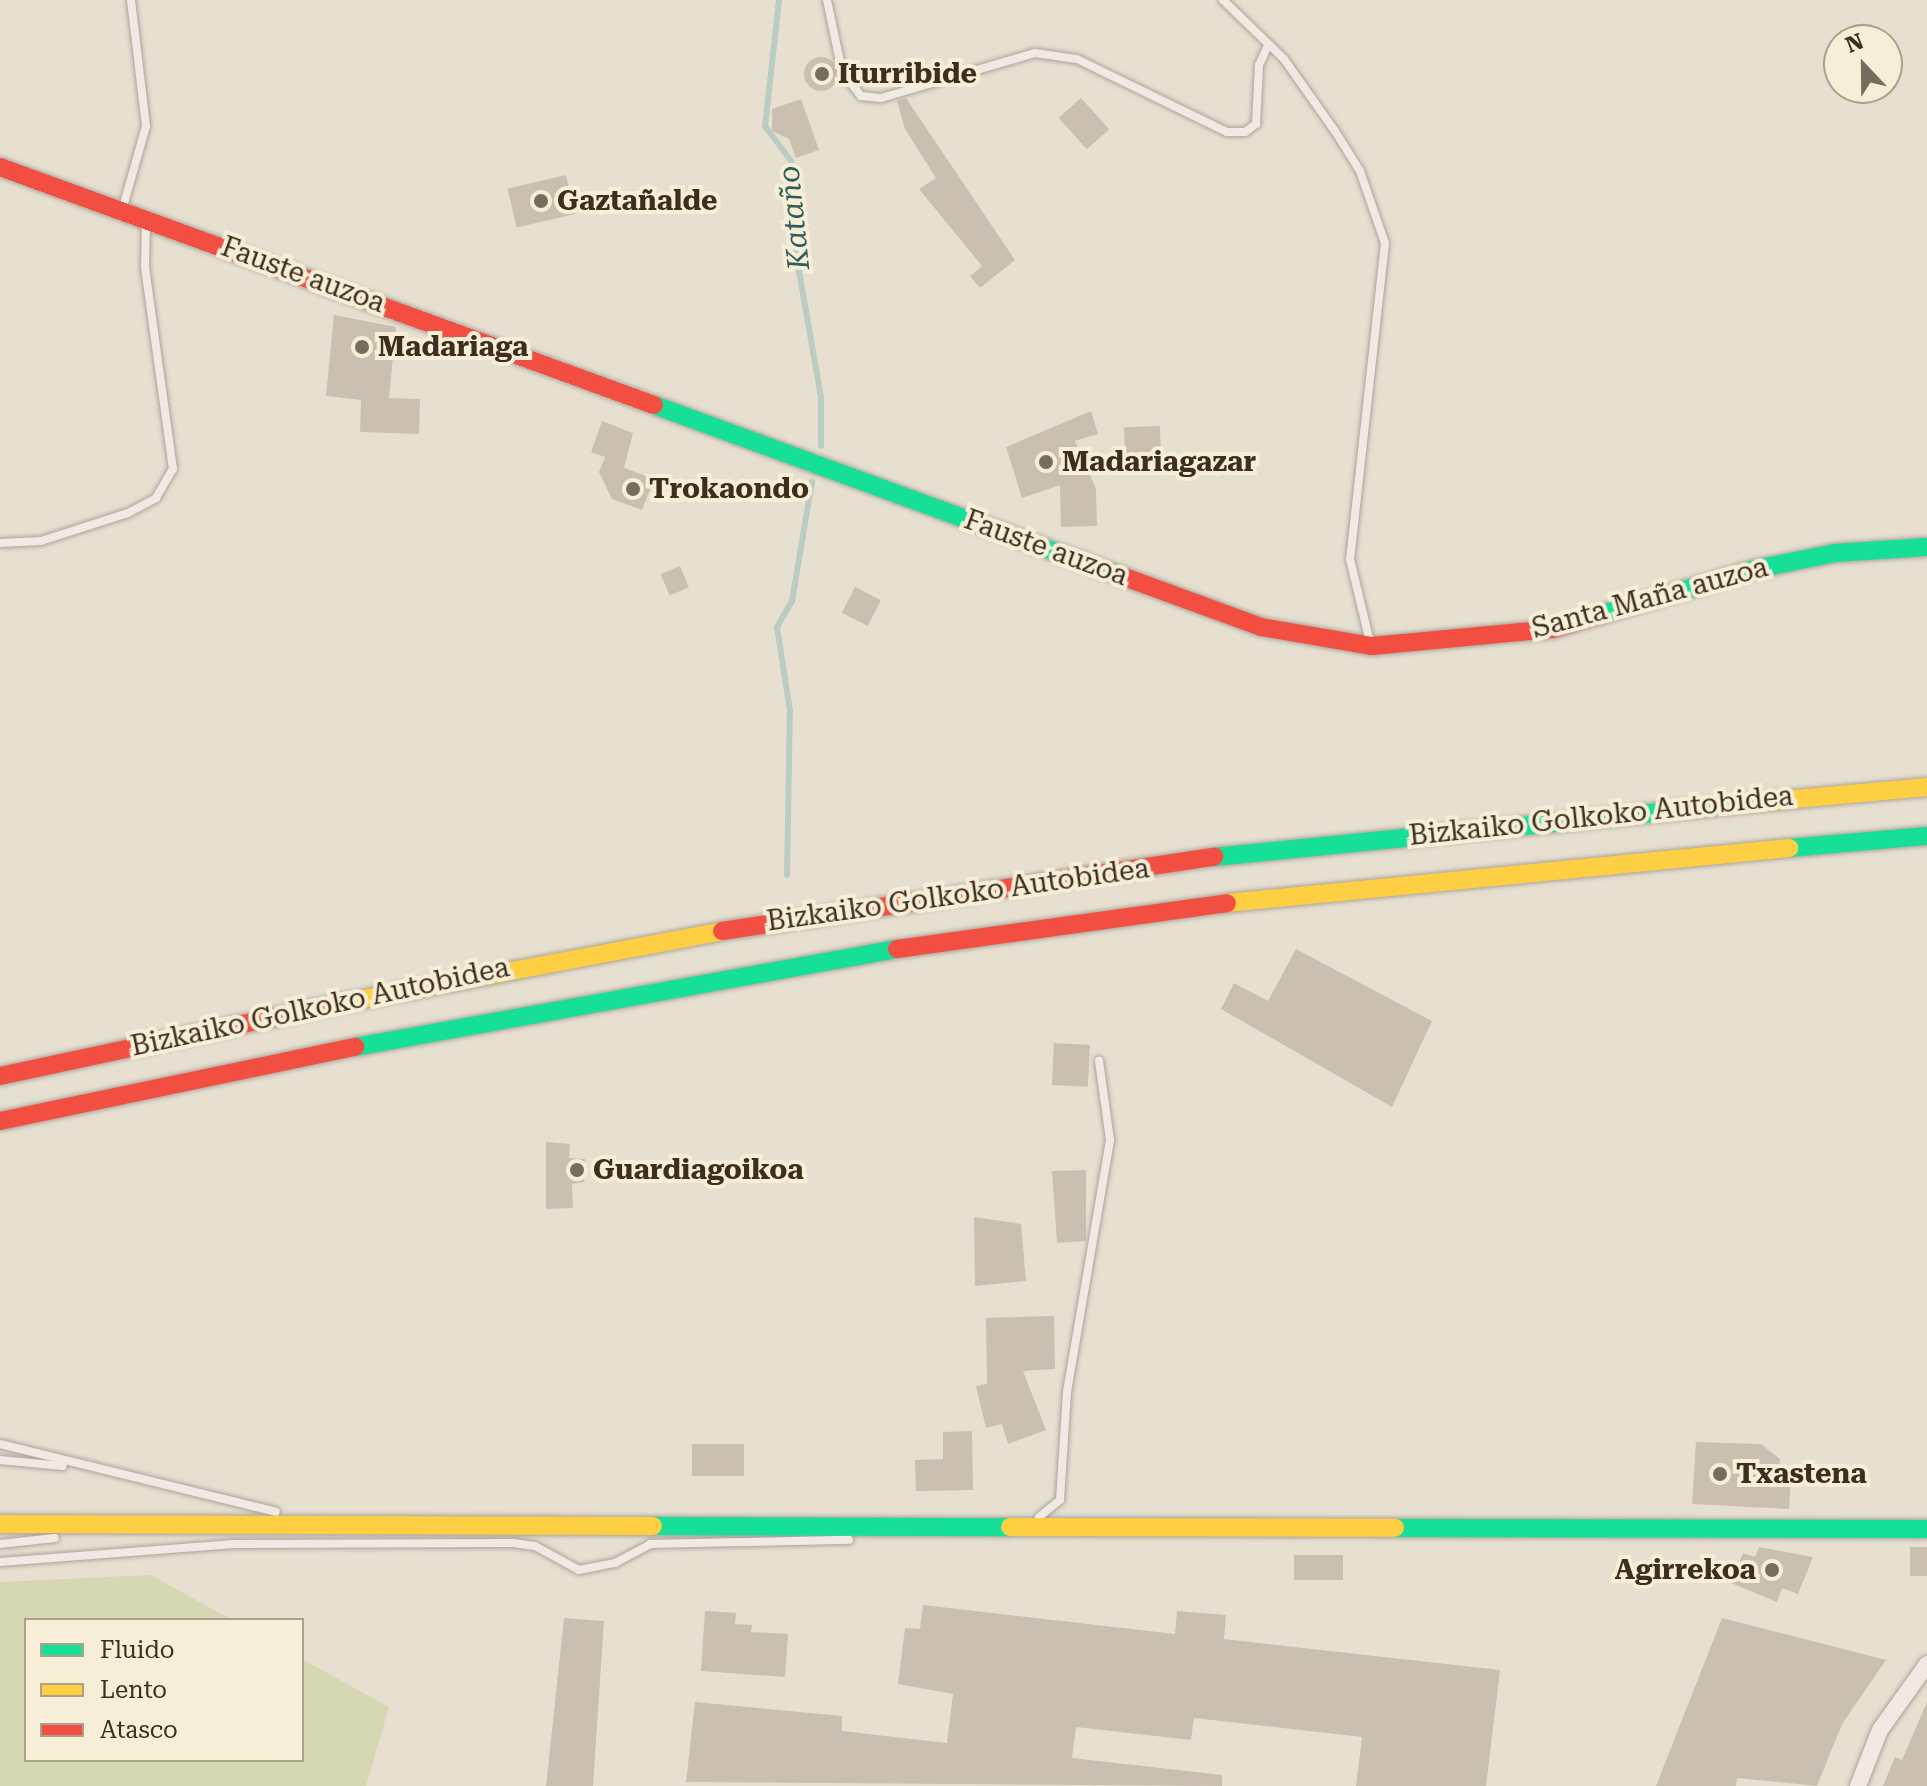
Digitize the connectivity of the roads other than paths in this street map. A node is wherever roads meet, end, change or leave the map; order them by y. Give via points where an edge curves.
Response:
1 (131, 0) edge
2 (827, 0) edge
3 (1223, 0) edge
4 (1269, 44) junction
5 (0, 167) edge
6 (122, 211) junction
7 (146, 219) junction
8 (0, 543) edge
9 (1927, 547) edge
10 (1372, 646) junction
11 (1927, 787) edge
12 (1927, 836) edge
13 (1099, 1061) dead end
14 (0, 1076) edge
15 (0, 1121) edge
16 (0, 1444) edge
17 (0, 1460) edge
18 (80, 1468) junction
19 (1060, 1500) junction
20 (0, 1524) edge
21 (179, 1525) junction
22 (327, 1526) junction
23 (903, 1527) junction
24 (1011, 1527) junction
25 (1091, 1527) junction
26 (1927, 1529) edge
27 (0, 1544) edge
28 (0, 1562) edge
29 (1927, 1664) edge
30 (1858, 1786) edge

1 - 6 lane via 146,126
2 - 4 lane via 842,71 861,96 881,98 1035,53 1077,59 1227,132 1245,132 1256,124 1259,65
3 - 4 lane
4 - 10 lane via 1360,171 1385,243 1350,559 1358,613
5 - 6 main road, Fauste auzoa
6 - 7 main road, Fauste auzoa
7 - 8 lane via 145,266 173,469 156,498 128,513 41,541
7 - 10 main road, Fauste auzoa via 1261,627
9 - 10 main road, Santa Maña auzoa via 1835,553 1756,569 1553,629
11 - 14 main road, Bizkaiko Golkoko Autobidea via 1290,846 900,902 540,960
12 - 15 main road, Bizkaiko Golkoko Autobidea via 1432,877 982,934 342,1049
13 - 19 lane via 1110,1140 1067,1392
16 - 18 lane
17 - 18 lane
18 - 22 lane
19 - 24 lane
19 - 25 lane
20 - 21 main road
21 - 22 main road
21 - 27 lane
22 - 23 main road
23 - 24 main road
23 - 28 lane via 829,1543 650,1544 579,1570 513,1543 234,1544
24 - 25 main road
25 - 26 main road
29 - 30 street via 1880,1730

